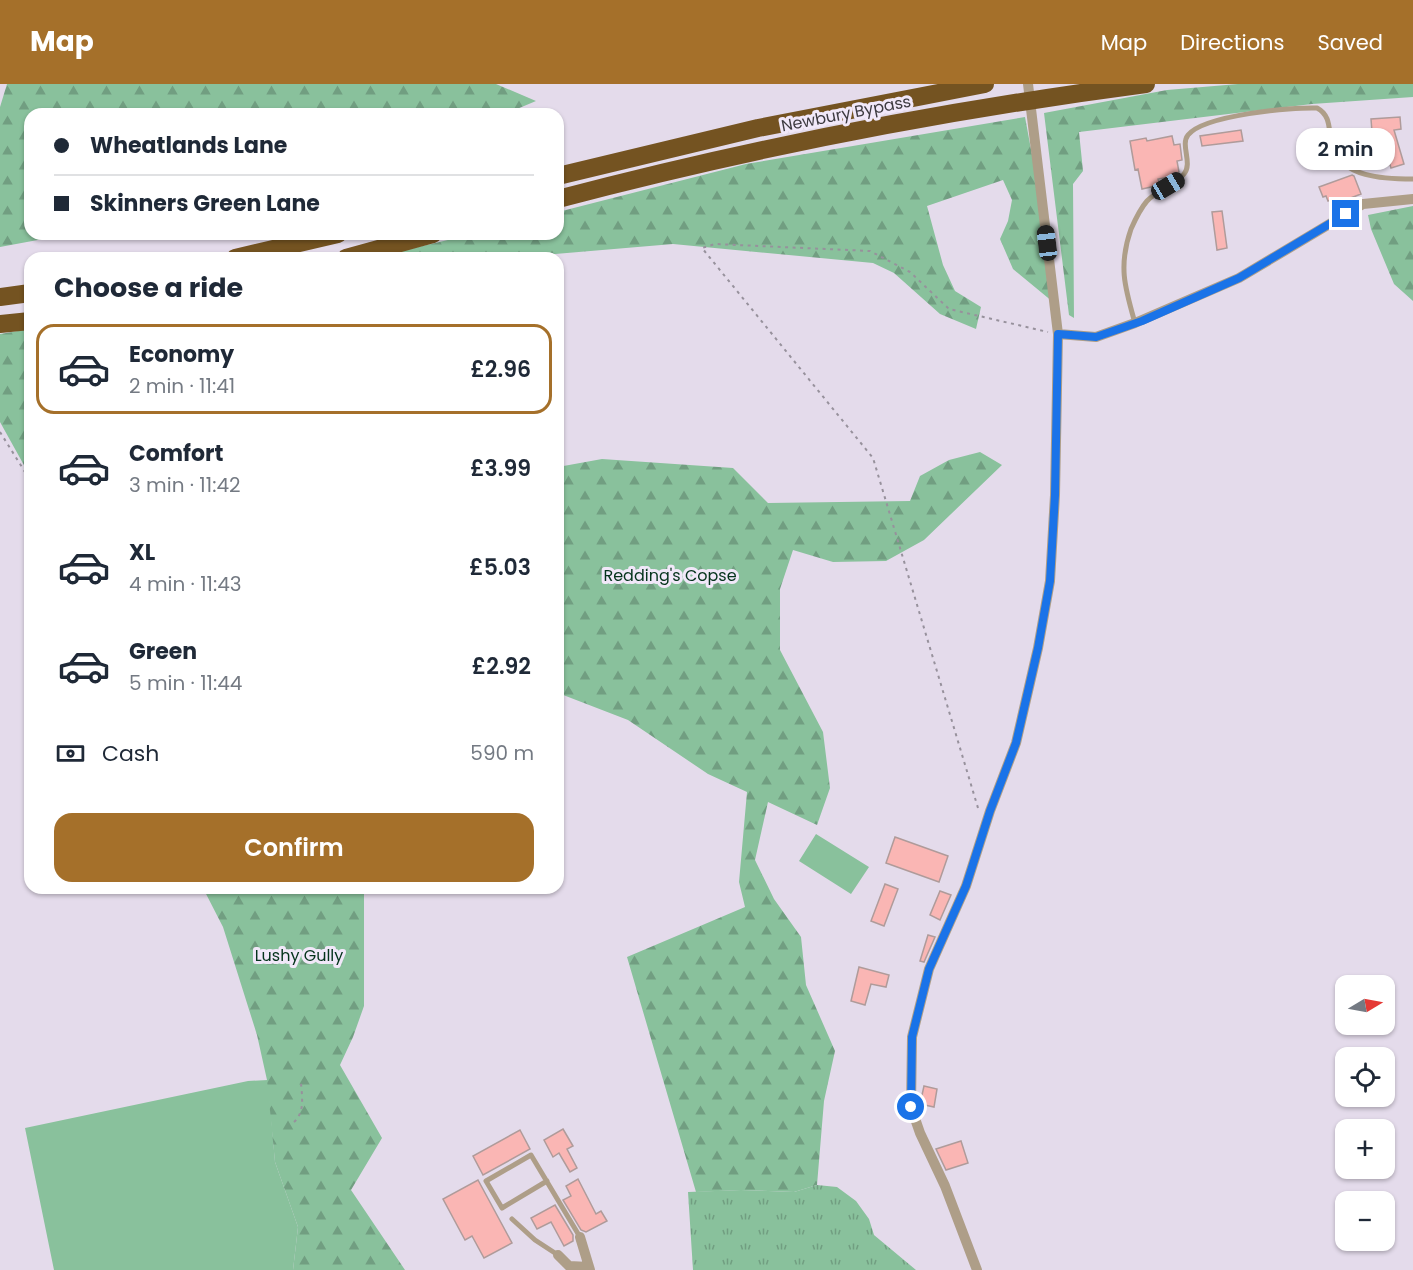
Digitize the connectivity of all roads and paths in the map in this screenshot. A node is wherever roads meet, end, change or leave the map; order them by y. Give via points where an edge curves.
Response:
1 (985, 84) edge
2 (1028, 84) edge
3 (1146, 84) edge
4 (564, 175) edge
5 (1413, 179) edge
6 (564, 197) edge
7 (1413, 199) edge
8 (312, 240) edge
9 (411, 240) edge
10 (261, 252) edge
11 (368, 252) edge
12 (24, 295) edge
13 (0, 297) edge
14 (24, 322) edge
15 (1135, 323) junction
16 (0, 324) edge
17 (1058, 334) junction
18 (0, 432) edge
19 (24, 470) edge
20 (985, 830) junction
21 (301, 1083) dead end
22 (294, 1122) dead end
23 (547, 1181) junction
24 (512, 1219) dead end
25 (580, 1238) joint
26 (558, 1255) joint
27 (590, 1269) edge
28 (977, 1270) edge

1 - 4 highway, Newbury Bypass via 758,128
2 - 17 street
3 - 6 highway, Newbury Bypass via 1013,103 760,150
5 - 15 lane via 1348,169 1332,146 1329,121 1317,108 1234,115 1197,128 1186,140 1185,173 1146,201 1127,243 1124,282
7 - 15 street via 1363,204 1239,278
8 - 10 highway
9 - 11 highway
12 - 13 highway
14 - 16 highway
15 - 17 street via 1096,337
17 - 20 street via 1050,581 1016,743
17 - 20 path via 949,309 910,272 870,251 715,244 702,248 873,458
18 - 19 path
20 - 28 street via 966,886 929,969 912,1037 911,1107
21 - 22 path via 303,1101 300,1117
23 - 23 lane via 531,1155 486,1181 502,1208
23 - 25 lane
24 - 26 lane
25 - 27 street
26 - 27 street via 569,1266

